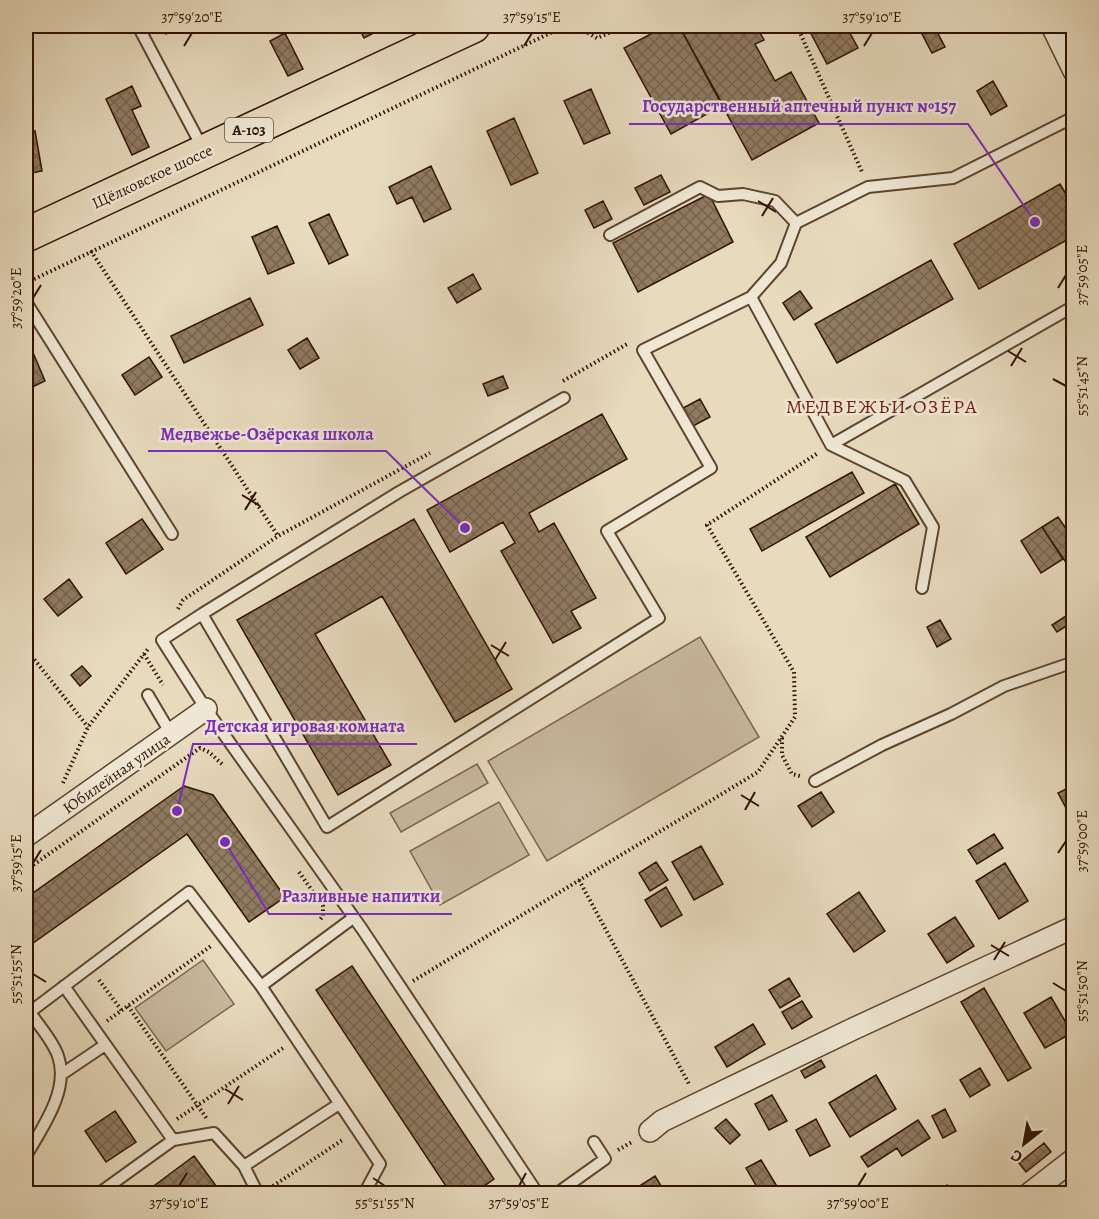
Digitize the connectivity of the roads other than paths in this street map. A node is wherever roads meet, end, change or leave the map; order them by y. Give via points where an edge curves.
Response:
1 (138, 26) edge
2 (473, 26) edge
3 (1052, 26) edge
4 (1074, 71) edge
5 (1074, 117) edge
6 (204, 152) junction
7 (796, 224) junction
8 (26, 235) edge
9 (610, 235) dead end
10 (751, 297) junction
11 (26, 302) edge
12 (1074, 306) edge
13 (564, 398) dead end
14 (831, 445) junction
15 (171, 534) dead end
16 (922, 588) dead end
17 (202, 614) junction
18 (1074, 662) edge
19 (148, 694) dead end
20 (206, 709) junction
21 (171, 734) junction
22 (815, 781) road end
23 (26, 836) edge
24 (353, 918) junction
25 (1074, 927) edge
26 (64, 986) junction
27 (261, 986) junction
28 (28, 1011) edge
29 (105, 1045) junction
30 (62, 1074) junction
31 (339, 1104) junction
32 (650, 1131) road end
33 (172, 1140) junction
34 (594, 1142) dead end
35 (26, 1156) edge
36 (1074, 1159) edge
37 (244, 1166) junction
38 (98, 1194) edge
39 (258, 1194) edge
40 (364, 1194) edge
41 (538, 1194) edge
42 (556, 1194) edge
43 (1029, 1194) edge

1 - 6 lane
2 - 6 main road, Щёлковское шоссе / А-103
3 - 4 street
5 - 7 lane via 953,178 868,187
6 - 8 main road, Щёлковское шоссе / А-103
7 - 9 lane via 775,201 743,194 718,196 700,187
7 - 10 lane via 782,263
10 - 14 lane
10 - 17 lane via 643,350 711,468 607,531 659,618 327,827
11 - 15 lane
12 - 14 lane
13 - 17 lane via 399,492
14 - 16 lane via 905,481 933,527
17 - 20 lane via 162,640
18 - 22 lane via 1005,686
19 - 21 lane
20 - 21 street, Юбилейная улица
20 - 24 lane
21 - 23 street, Юбилейная улица
24 - 27 lane
24 - 41 lane
25 - 32 street via 699,1103
26 - 27 lane via 189,891
26 - 28 lane
26 - 29 lane
27 - 31 lane
28 - 30 lane via 58,1054
29 - 30 lane
29 - 33 lane
30 - 35 lane via 53,1108
31 - 37 lane
31 - 40 lane via 380,1164
33 - 37 lane via 214,1133
33 - 38 lane
34 - 42 lane via 605,1159
36 - 43 street
37 - 39 lane

